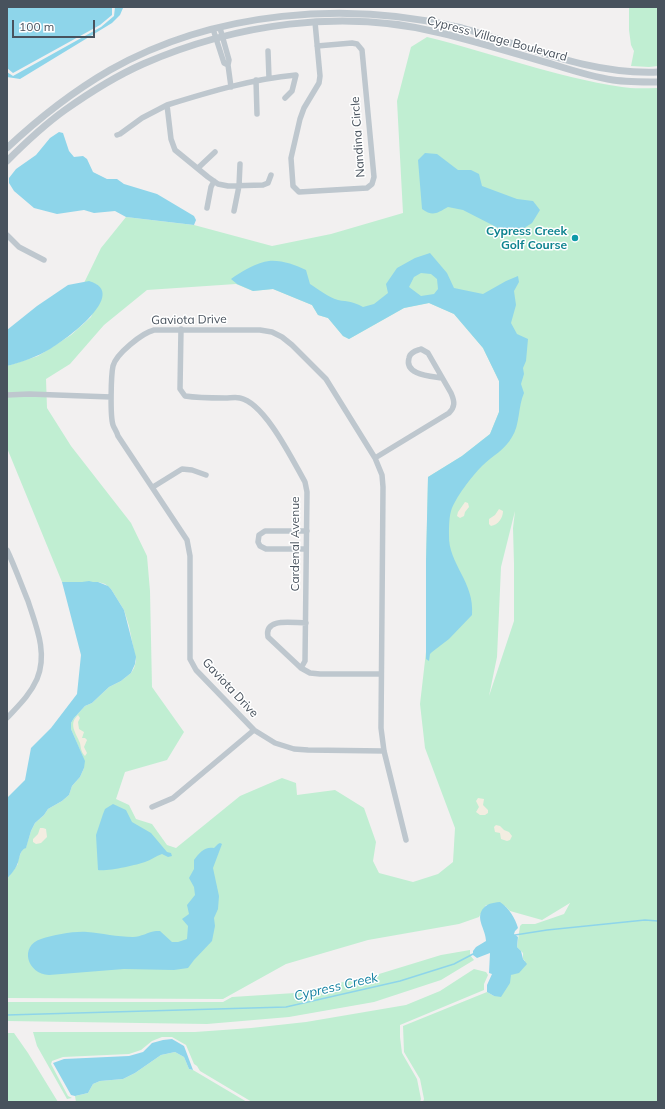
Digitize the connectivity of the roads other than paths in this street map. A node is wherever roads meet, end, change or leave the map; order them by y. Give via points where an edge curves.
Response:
1 (315, 22) junction
2 (217, 28) junction
3 (220, 38) junction
4 (317, 46) junction
5 (268, 51) dead end
6 (658, 72) edge
7 (269, 78) junction
8 (256, 80) junction
9 (658, 82) edge
10 (231, 87) junction
11 (285, 98) dead end
12 (166, 105) junction
13 (257, 114) dead end
14 (117, 135) dead end
15 (7, 148) edge
16 (215, 152) dead end
17 (7, 161) edge
18 (240, 164) dead end
19 (198, 168) junction
20 (271, 175) dead end
21 (214, 181) junction
22 (239, 186) junction
23 (207, 208) dead end
24 (234, 211) dead end
25 (7, 235) edge
26 (44, 260) dead end
27 (181, 330) junction
28 (442, 378) junction
29 (7, 395) edge
30 (112, 396) junction
31 (375, 458) junction
32 (206, 475) dead end
33 (153, 487) junction
34 (307, 531) junction
35 (306, 549) junction
36 (7, 550) edge
37 (306, 623) junction
38 (301, 668) junction
39 (381, 674) junction
40 (7, 718) edge
41 (254, 730) junction
42 (384, 751) junction
43 (152, 807) dead end
44 (406, 840) dead end

1 - 3 street, Cypress Village Boulevard via 261,28
1 - 4 street, Nandina Circle
1 - 9 street, Cypress Village Boulevard via 376,23 440,32 588,75 623,81
2 - 3 street
2 - 6 street, Cypress Village Boulevard via 281,15 322,12 404,16 461,28 590,66 622,72
2 - 15 street, Cypress Village Boulevard via 154,49 110,70 70,95
3 - 10 street
3 - 17 street, Cypress Village Boulevard via 142,65 102,86 64,111
4 - 4 street, Nandina Circle via 319,83 300,119 291,158 293,186 299,192 367,188 372,184 374,177 362,50 357,44 352,43
5 - 7 street
7 - 8 street
7 - 11 street via 296,75 292,91
8 - 10 street
8 - 13 street
10 - 12 street
12 - 14 street
12 - 19 street via 175,150
16 - 19 street
18 - 22 street
19 - 21 street
20 - 22 street via 268,183 263,185
21 - 22 street via 218,184
21 - 23 street
22 - 24 street
25 - 26 street via 19,247
27 - 30 street, Gaviota Drive via 147,331 120,354 113,365
27 - 31 street, Gaviota Drive via 260,330 282,337 326,379
27 - 34 street, Cardenal Avenue via 180,389 185,396 194,398 241,398 260,411 269,421 306,482
28 - 28 street via 412,370 408,364 409,356 421,349 428,353
28 - 31 street via 454,401 454,409
29 - 30 street
30 - 33 street, Gaviota Drive via 113,425
31 - 39 street, Gaviota Drive via 384,487
32 - 33 street via 182,469
33 - 41 street, Gaviota Drive via 187,540 190,556 190,659 196,670
34 - 35 street, Cardenal Avenue
34 - 35 street via 265,531 259,535 258,542 266,549
35 - 37 street, Cardenal Avenue
36 - 40 street via 40,636 42,656 38,678 29,694
37 - 38 street, Cardenal Avenue via 305,661
37 - 38 street via 274,623 267,631 268,637
38 - 39 street via 310,673 320,674
39 - 42 street, Gaviota Drive via 381,728
41 - 42 street, Gaviota Drive via 275,743 294,749
41 - 43 street via 173,798
42 - 44 street, Gaviota Drive

